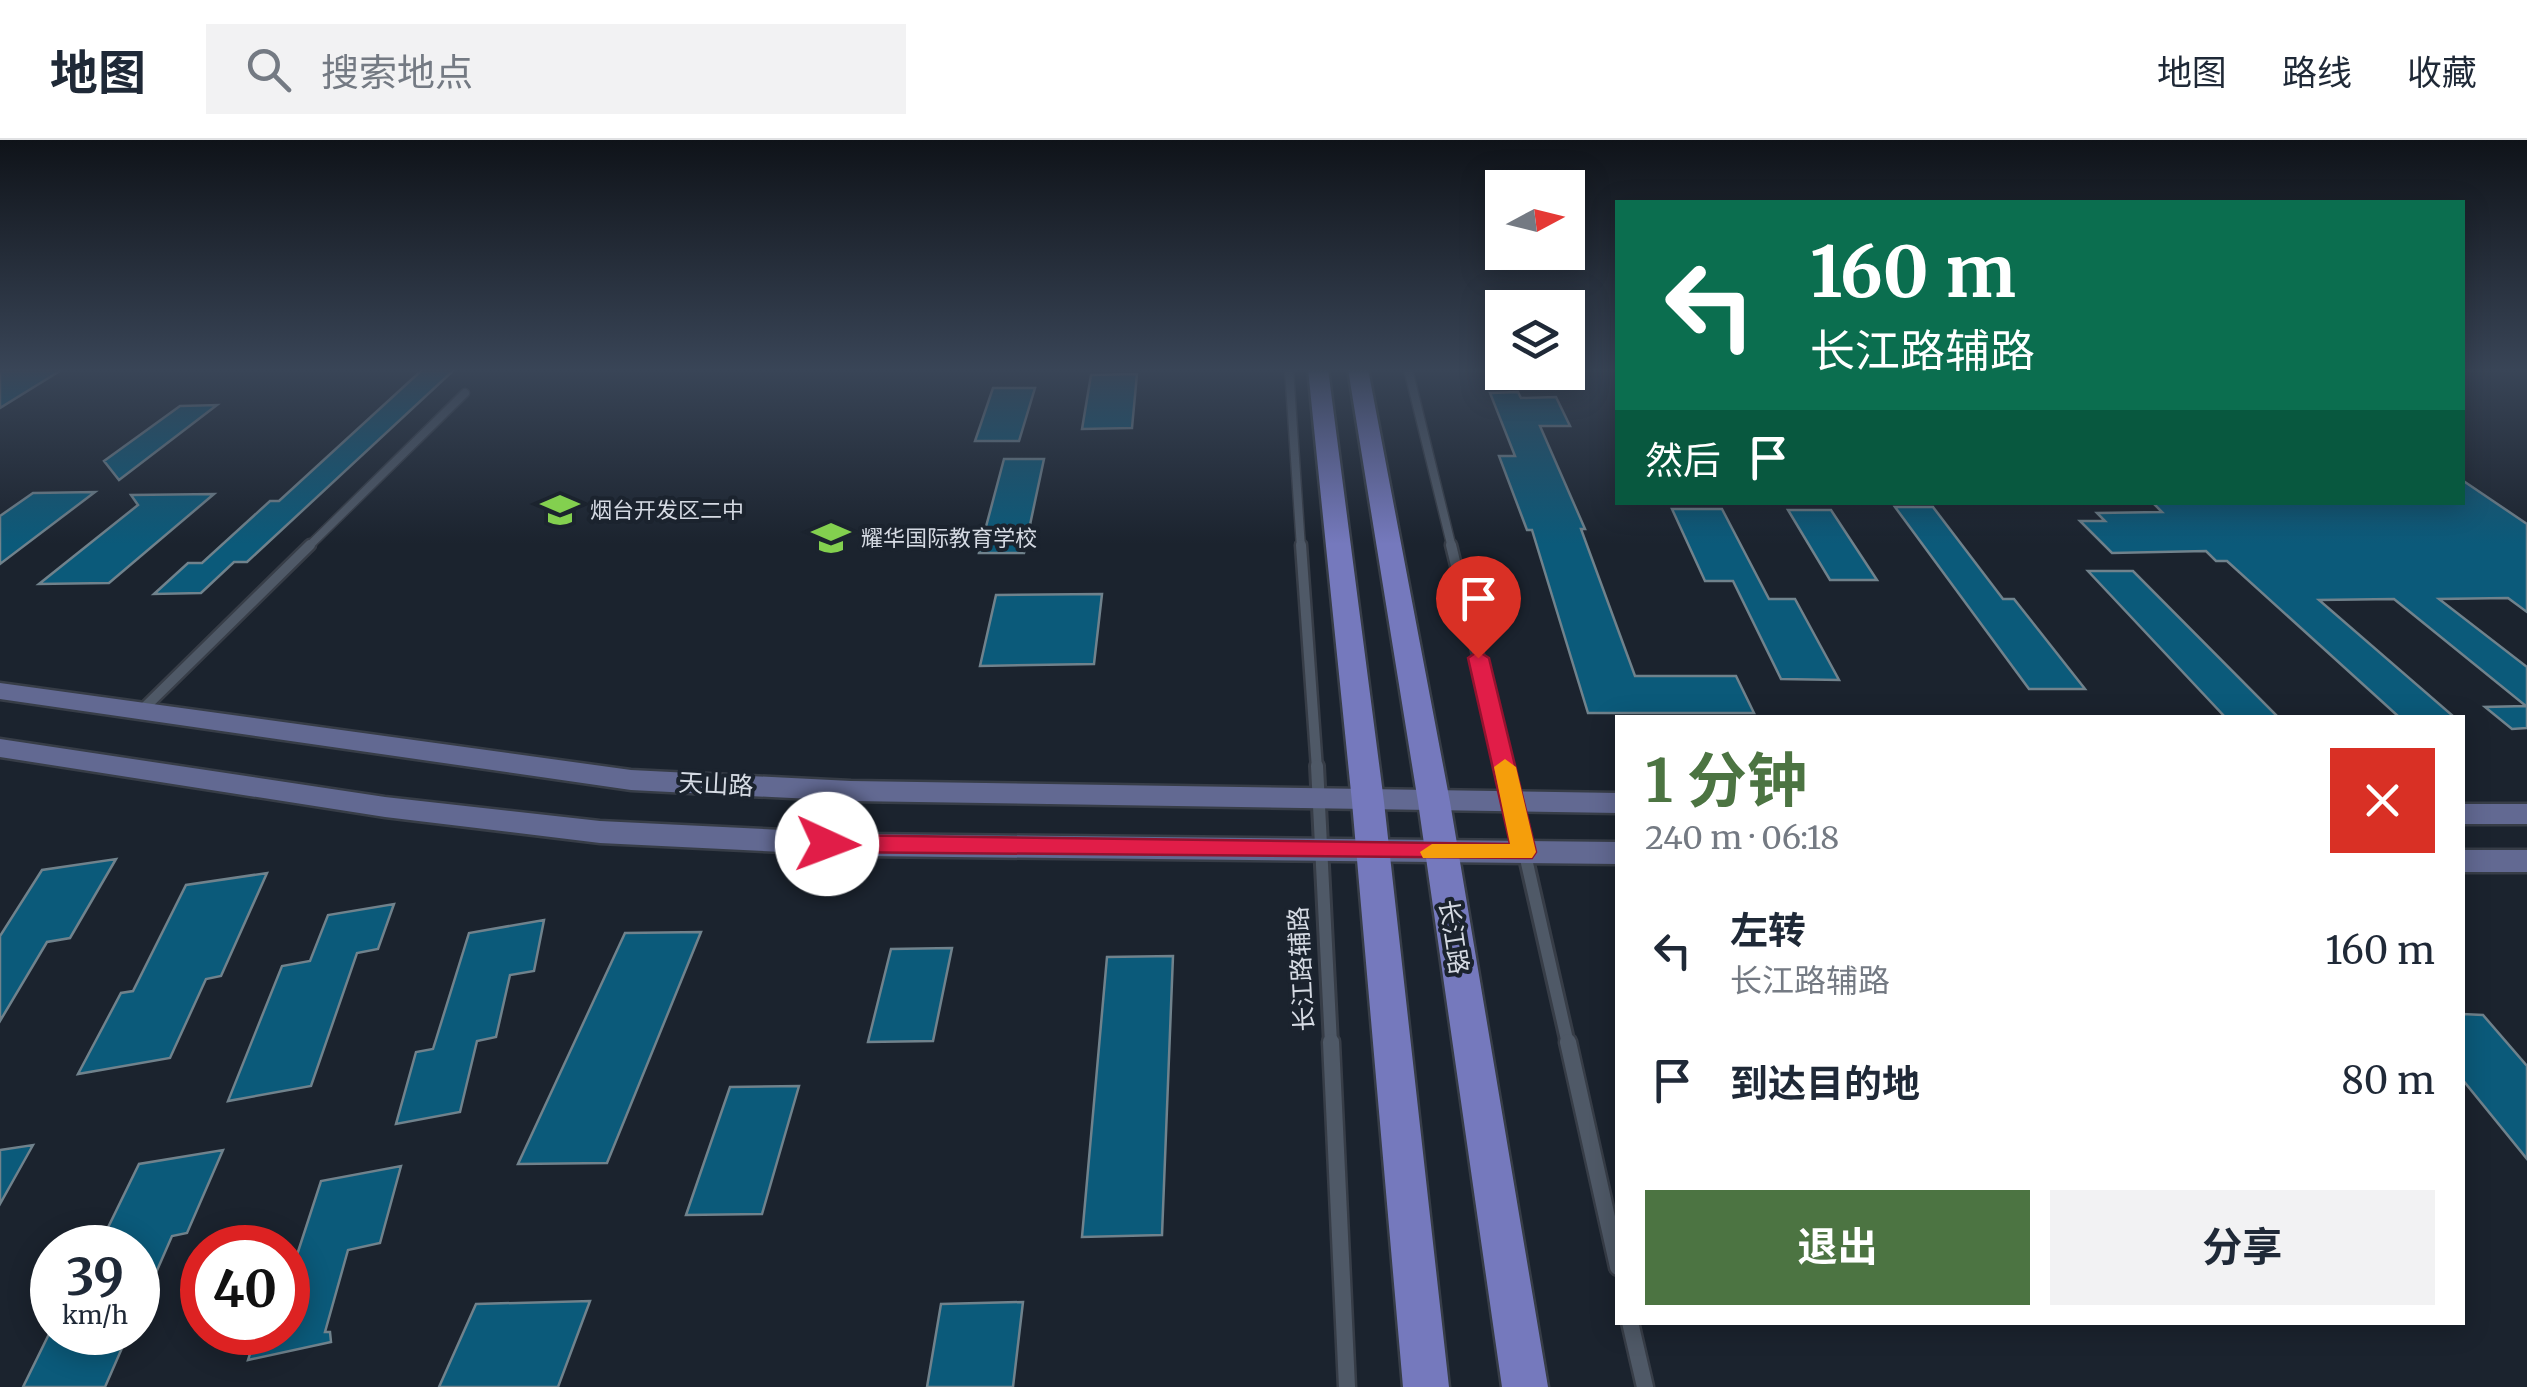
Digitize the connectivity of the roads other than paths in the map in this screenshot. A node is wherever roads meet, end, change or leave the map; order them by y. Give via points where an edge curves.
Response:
1 (430, 427) edge
2 (1293, 427) edge
3 (1325, 427) edge
4 (1368, 427) edge
5 (1422, 427) edge
6 (0, 691) edge
7 (140, 712) junction
8 (0, 748) edge
9 (1319, 799) junction
10 (1368, 802) junction
11 (1434, 802) junction
12 (1514, 802) junction
13 (1615, 803) edge
14 (2465, 814) edge
15 (2527, 814) edge
16 (1320, 852) junction
17 (1372, 852) junction
18 (1440, 852) junction
19 (1524, 852) junction
20 (1615, 853) edge
21 (2465, 861) edge
22 (2527, 861) edge
23 (1615, 1254) edge
24 (1631, 1325) edge
25 (1347, 1387) edge
26 (1426, 1387) edge
27 (1525, 1387) edge
28 (1644, 1387) edge

1 - 7 lane
2 - 9 lane, 长江路辅路
3 - 10 main road
4 - 11 main road, 长江路
5 - 12 lane
6 - 7 street, 天山路
7 - 9 street, 天山路 via 631,780
8 - 16 street via 600,832 865,845
9 - 10 street, 天山路
9 - 16 lane, 长江路辅路
10 - 11 street, 天山路
10 - 17 main road
11 - 12 street, 天山路
11 - 18 main road, 长江路
12 - 13 street, 天山路
12 - 19 lane
14 - 15 street
16 - 17 street
16 - 25 lane, 长江路辅路
17 - 18 street
17 - 26 main road
18 - 19 street
18 - 27 main road, 长江路
19 - 20 street
19 - 23 lane
21 - 22 street
24 - 28 lane

